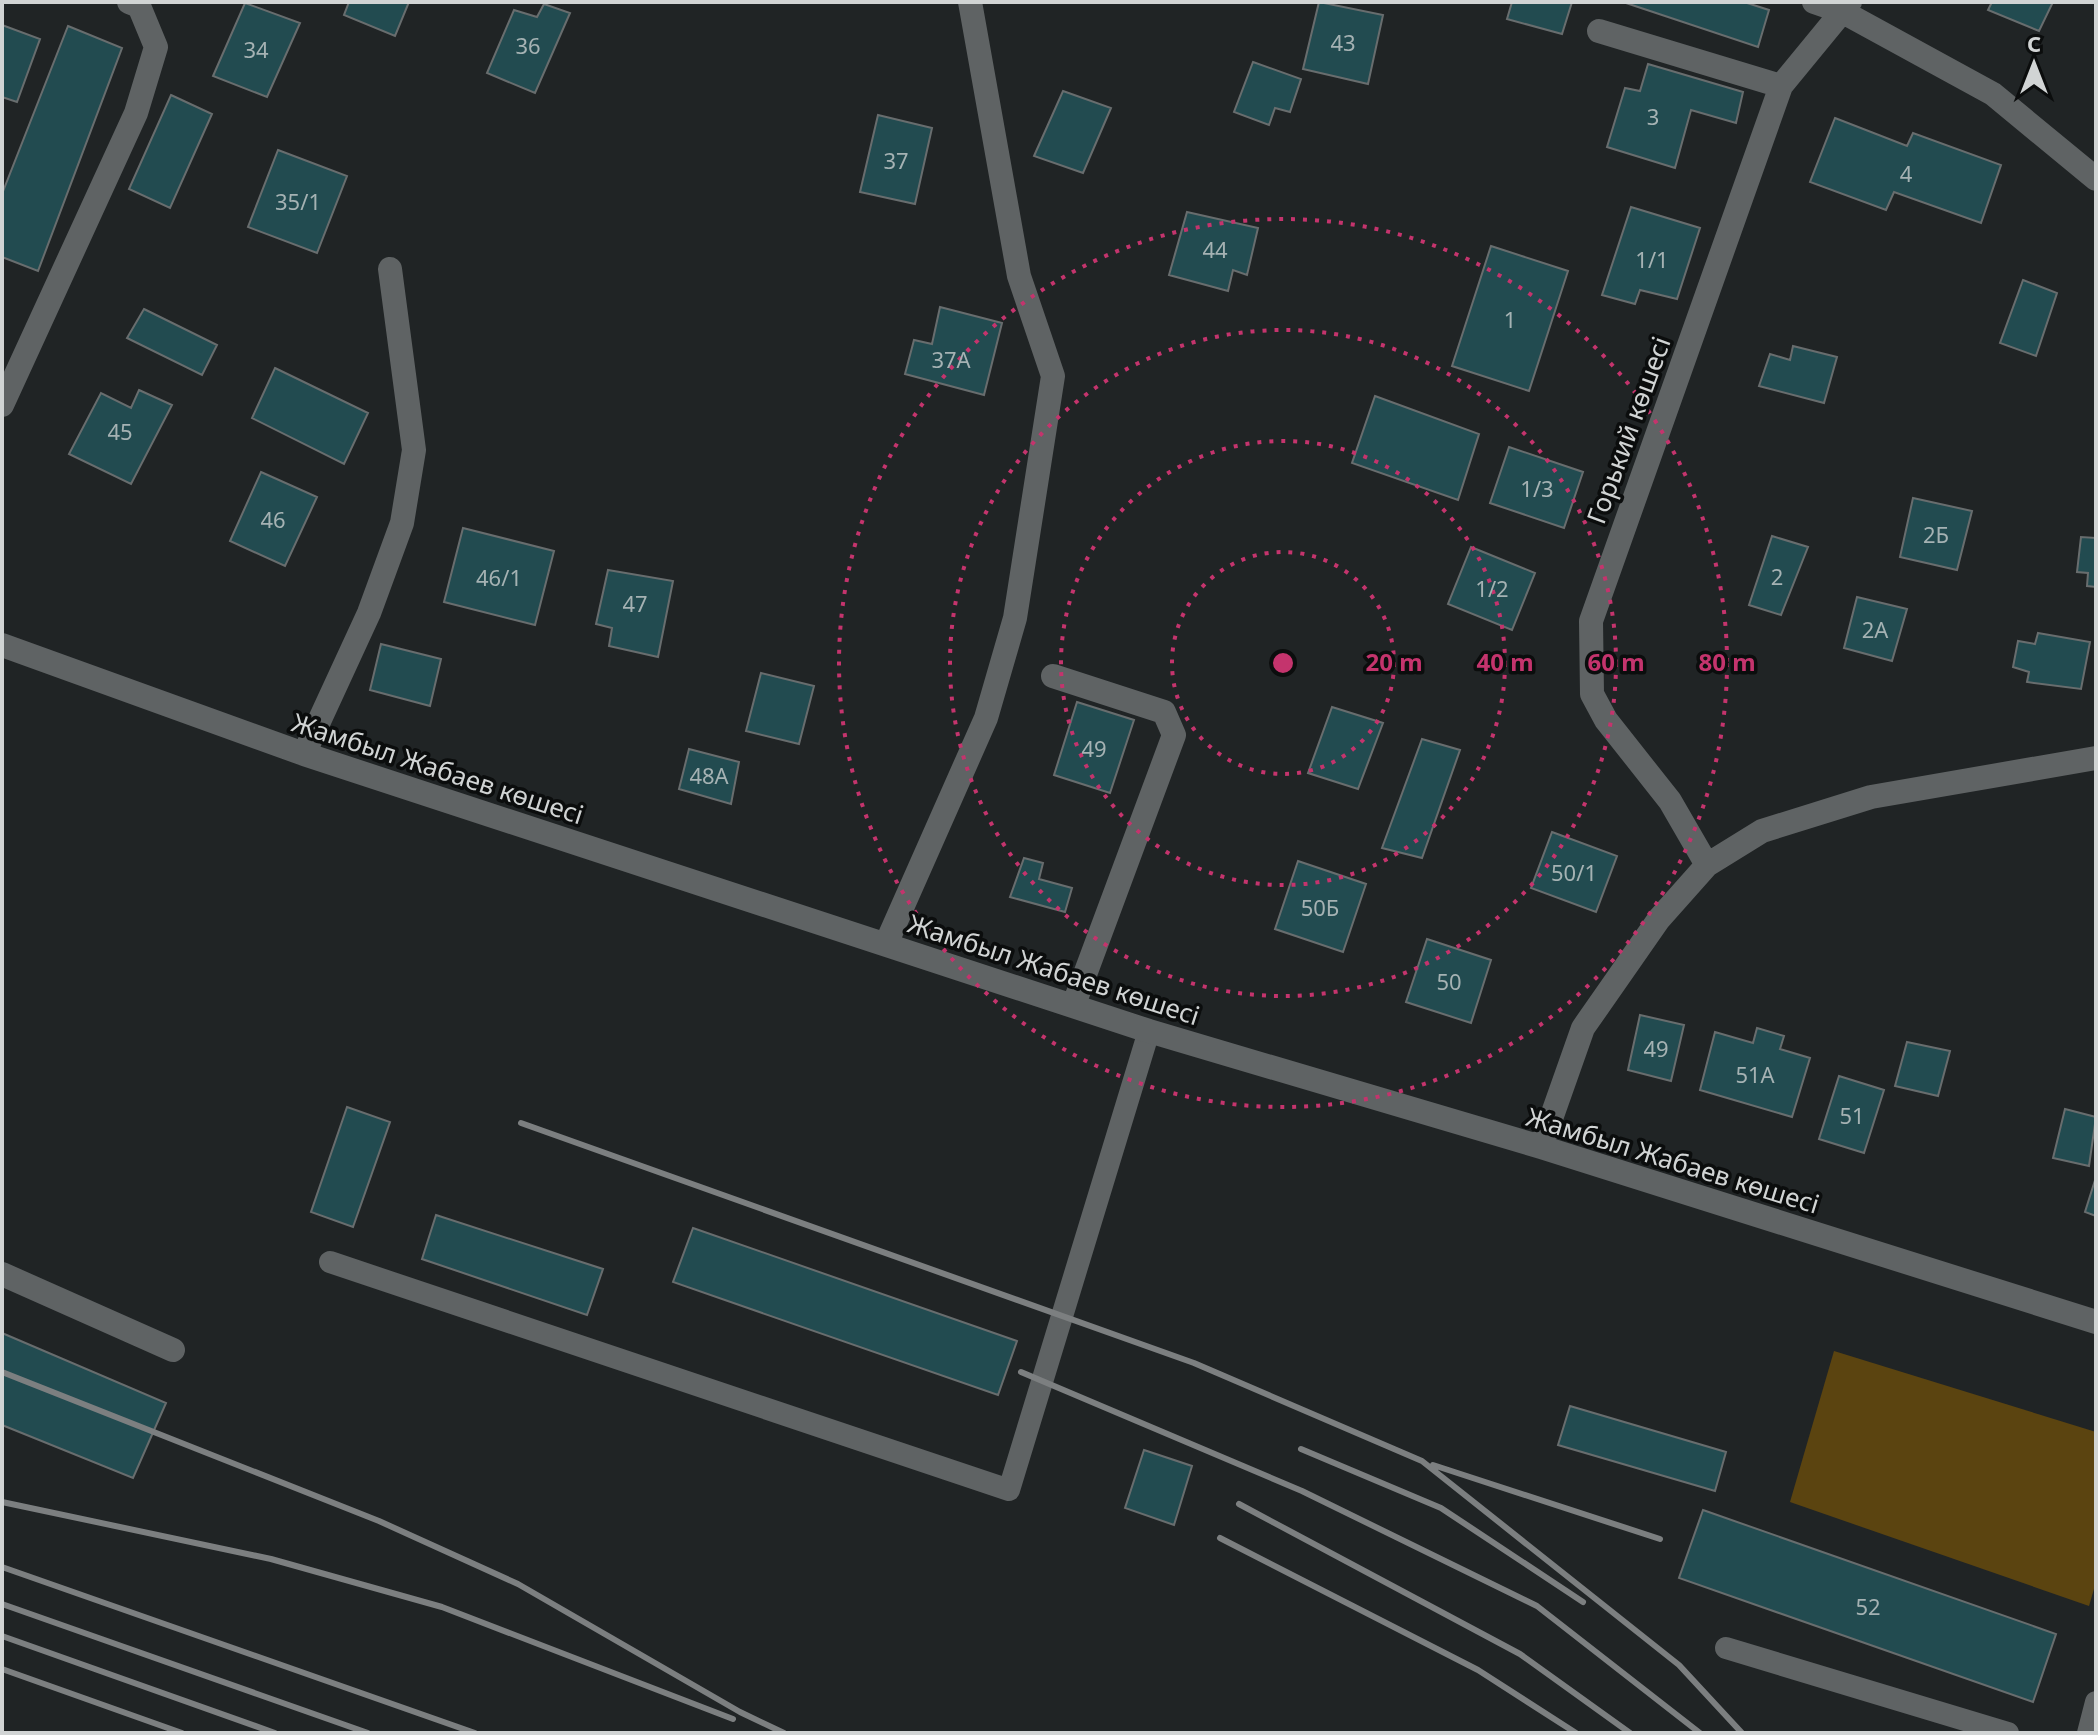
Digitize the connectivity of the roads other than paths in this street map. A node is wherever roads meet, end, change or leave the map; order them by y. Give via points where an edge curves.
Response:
1 (129, 2) edge
2 (970, 2) edge
3 (1814, 2) edge
4 (1846, 7) edge
5 (1599, 31) dead end
6 (1781, 86) junction
7 (2096, 179) edge
8 (390, 269) dead end
9 (2, 405) edge
10 (2, 645) edge
11 (1053, 676) dead end
12 (304, 754) junction
13 (2096, 758) edge
14 (1707, 865) junction
15 (886, 944) junction
16 (1074, 1004) junction
17 (1149, 1031) junction
18 (1541, 1147) junction
19 (330, 1262) dead end
20 (2, 1274) edge
21 (2096, 1322) edge
22 (173, 1350) dead end
23 (1726, 1648) dead end
24 (2096, 1702) edge
25 (2008, 1733) edge
26 (2088, 1733) edge

1 - 9 street via 139,6 156,47 136,113
2 - 15 street via 1019,276 1053,376 1007,647 986,718
3 - 4 street
4 - 6 street, Горький көшесі
4 - 7 street via 1993,94
5 - 6 street
6 - 14 street, Горький көшесі via 1591,621 1592,694 1606,720 1670,801
8 - 12 street via 414,450 402,523 369,613
10 - 12 street, Жамбыл Жабаев көшесі
11 - 16 street via 1164,712 1174,735
12 - 15 street, Жамбыл Жабаев көшесі
13 - 14 street via 1871,797 1762,831
14 - 18 street via 1659,919 1583,1028
15 - 16 street, Жамбыл Жабаев көшесі
16 - 17 street, Жамбыл Жабаев көшесі
17 - 18 street, Жамбыл Жабаев көшесі
17 - 19 lane via 1009,1490
18 - 21 street, Жамбыл Жабаев көшесі
20 - 22 street
23 - 25 lane
24 - 26 lane

